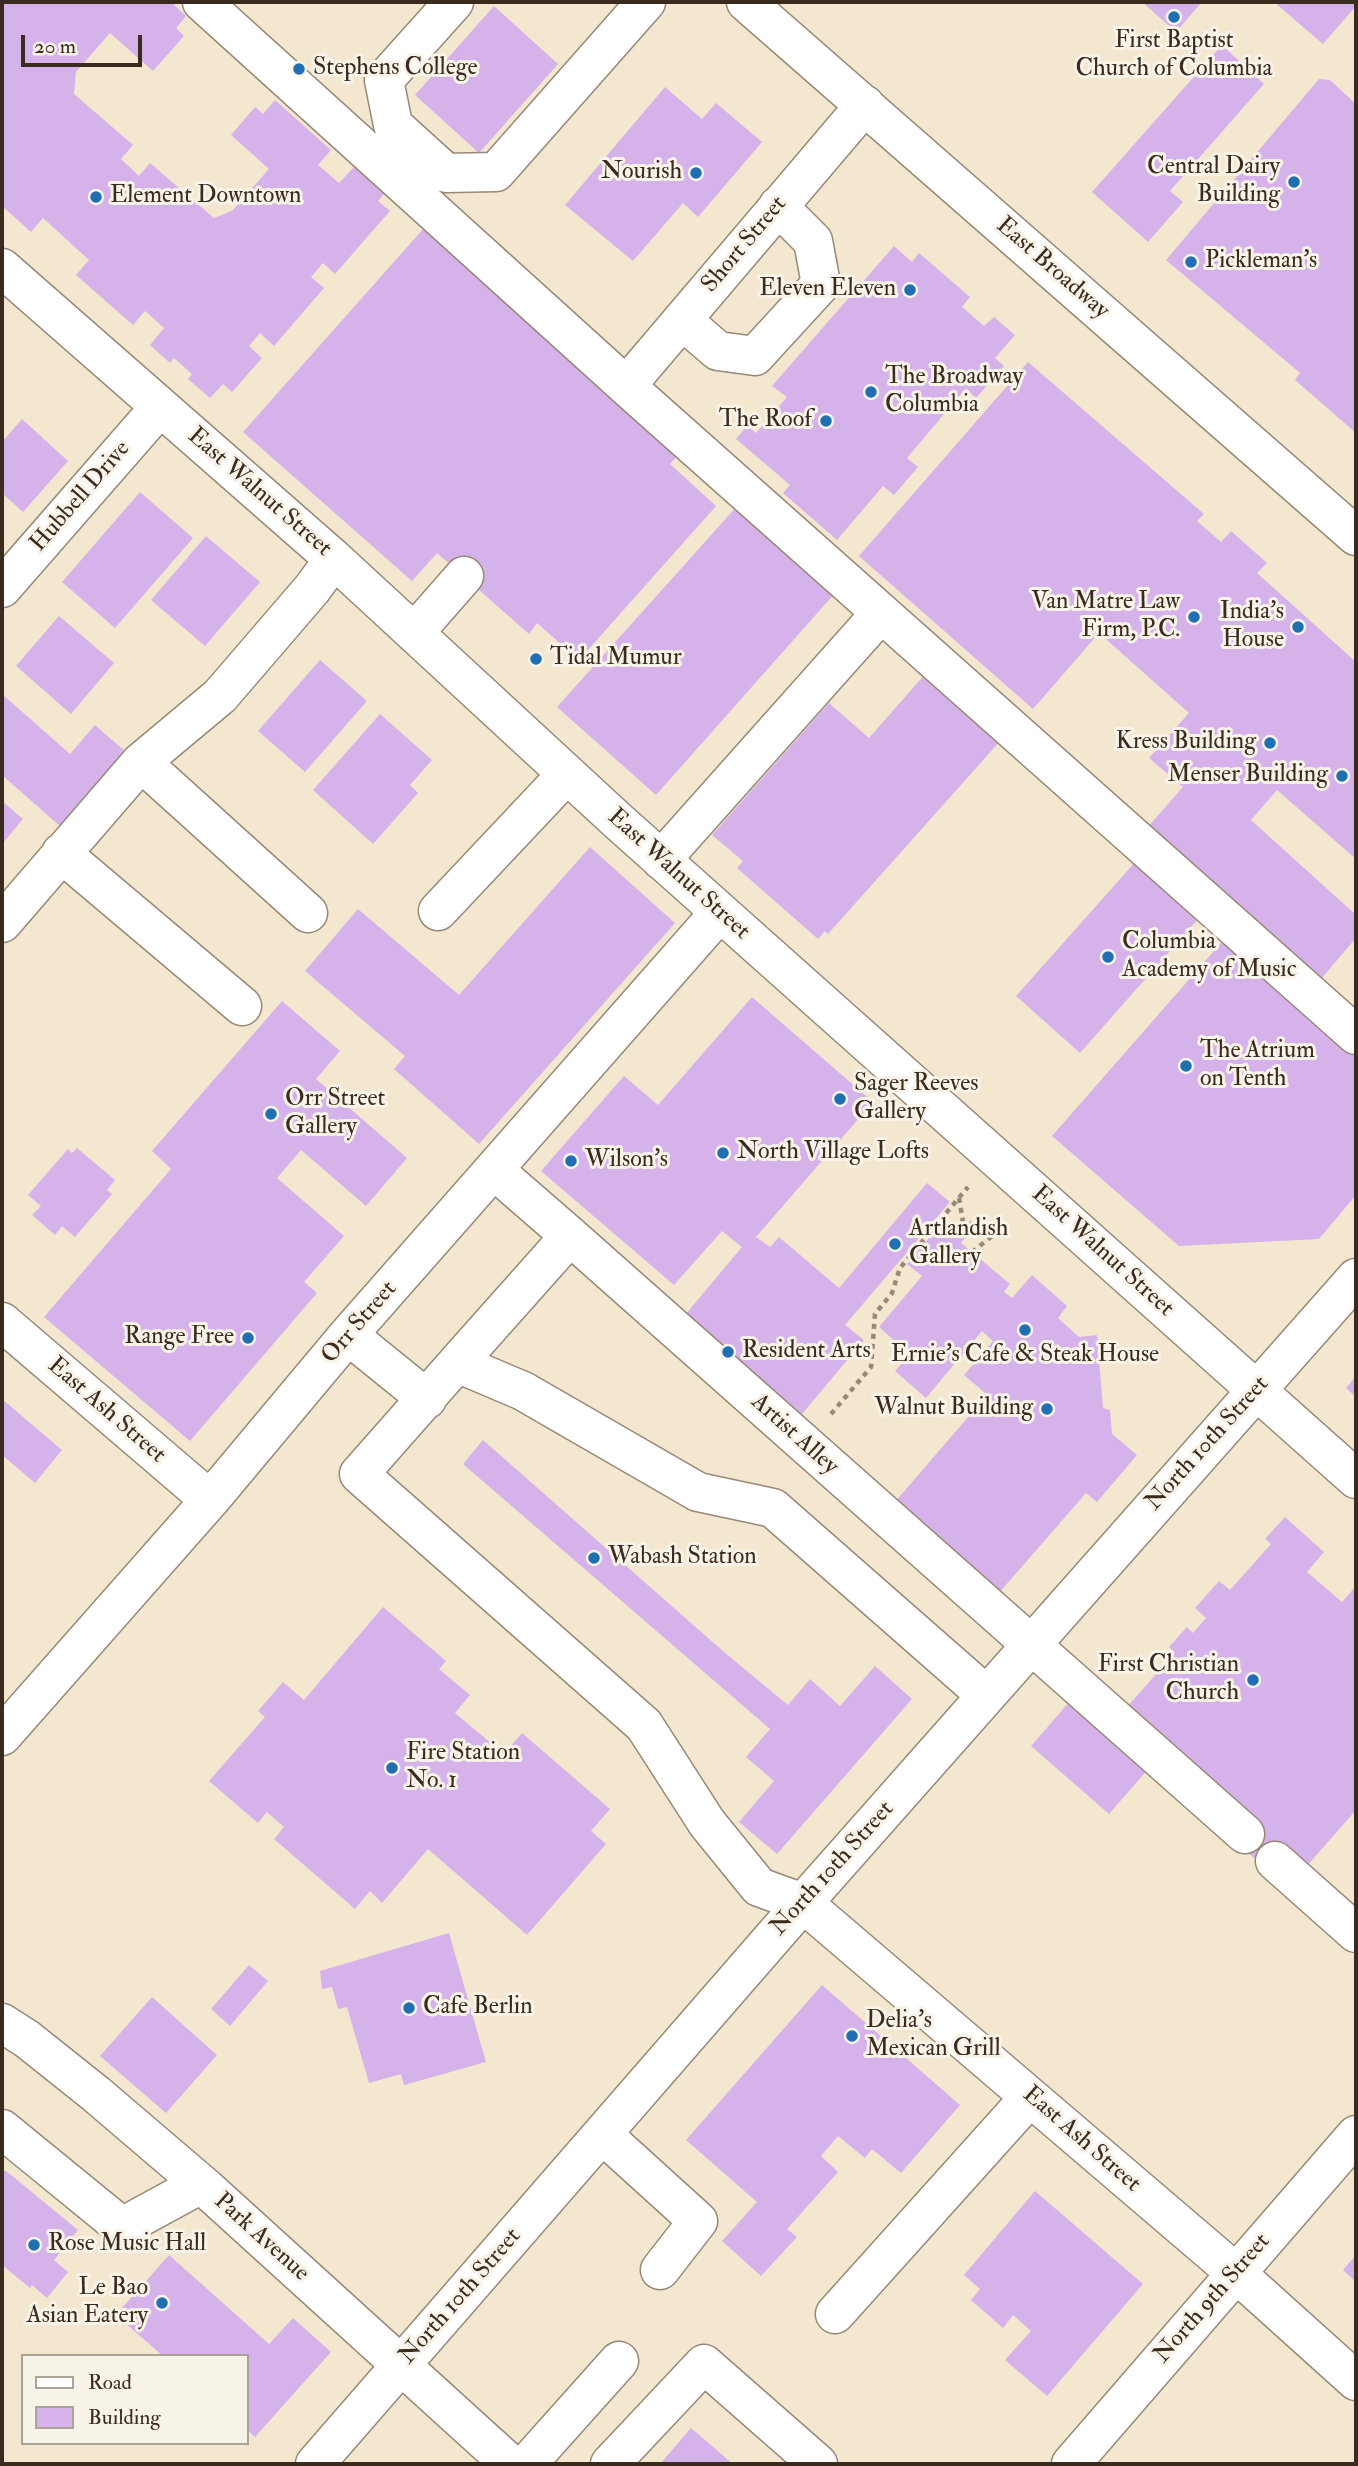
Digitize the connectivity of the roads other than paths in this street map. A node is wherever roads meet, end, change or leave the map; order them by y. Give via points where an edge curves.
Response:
1 (202, 2) edge
2 (454, 2) edge
3 (646, 2) edge
4 (746, 2) edge
5 (865, 105) junction
6 (778, 206) junction
7 (2, 268) edge
8 (682, 320) junction
9 (629, 395) junction
10 (160, 407) junction
11 (1351, 522) edge
12 (334, 559) junction
13 (464, 576) dead end
14 (2, 587) edge
15 (881, 613) junction
16 (414, 633) junction
17 (141, 762) junction
18 (567, 774) junction
19 (61, 853) junction
20 (661, 860) junction
21 (438, 911) dead end
22 (720, 912) junction
23 (308, 913) dead end
24 (2, 923) edge
25 (242, 1006) dead end
26 (1356, 1035) edge
27 (494, 1170) junction
28 (570, 1236) junction
29 (1356, 1278) edge
30 (2, 1322) edge
31 (348, 1335) junction
32 (457, 1363) junction
33 (1256, 1390) junction
34 (426, 1399) junction
35 (1356, 1479) edge
36 (210, 1500) junction
37 (1031, 1644) junction
38 (986, 1695) junction
39 (2, 1736) edge
40 (1245, 1834) dead end
41 (1275, 1861) dead end
42 (803, 1903) junction
43 (1356, 1933) edge
44 (2, 2023) edge
45 (1030, 2096) junction
46 (2, 2129) edge
47 (603, 2134) junction
48 (1356, 2135) edge
49 (201, 2184) junction
50 (660, 2270) dead end
51 (1236, 2273) junction
52 (835, 2314) dead end
53 (619, 2361) dead end
54 (402, 2365) junction
55 (1356, 2381) edge
56 (314, 2464) edge
57 (510, 2464) edge
58 (527, 2464) edge
59 (610, 2464) edge
60 (818, 2464) edge
61 (1071, 2464) edge

1 - 9 street
2 - 3 street via 384,80 393,125 446,173 496,172
4 - 5 street, East Broadway
5 - 6 street, Short Street
5 - 11 street, East Broadway
6 - 8 street, Short Street
6 - 8 street via 813,241 821,284 755,356 718,351
7 - 10 street, East Walnut Street
8 - 9 street, Short Street
9 - 15 street
10 - 12 street, East Walnut Street
10 - 14 street, Hubbell Drive
12 - 16 street, East Walnut Street
12 - 17 street via 220,696
13 - 16 street
15 - 20 street
15 - 26 street
16 - 18 street, East Walnut Street
17 - 19 street
17 - 23 street
18 - 20 street, East Walnut Street
18 - 21 street
19 - 24 street
19 - 25 street
20 - 22 street, East Walnut Street
22 - 27 street, Orr Street
22 - 33 street, East Walnut Street
27 - 28 street, Artist Alley
27 - 31 street, Orr Street
28 - 32 street
28 - 37 street, Artist Alley
29 - 33 street, North 10th Street
30 - 36 street, East Ash Street
31 - 34 street
31 - 36 street, Orr Street
32 - 34 street
32 - 38 street via 523,1391 698,1492 773,1508
33 - 35 street, East Walnut Street
33 - 37 street, North 10th Street
34 - 42 street, East Ash Street via 359,1474 644,1725 707,1823 759,1886
36 - 39 street, Orr Street
37 - 38 street, North 10th Street
37 - 40 street, Artist Alley
38 - 42 street, North 10th Street
41 - 43 street
42 - 45 street, East Ash Street
42 - 47 street, North 10th Street
44 - 49 street, Park Avenue via 96,2094
45 - 51 street, East Ash Street
45 - 52 street
46 - 49 street via 122,2227
47 - 50 street via 698,2221
47 - 54 street, North 10th Street
48 - 51 street, North 9th Street
49 - 54 street, Park Avenue
51 - 55 street, East Ash Street
51 - 61 street, North 9th Street
53 - 58 street
54 - 56 street, North 10th Street
54 - 57 street, Park Avenue
59 - 60 street via 704,2364

